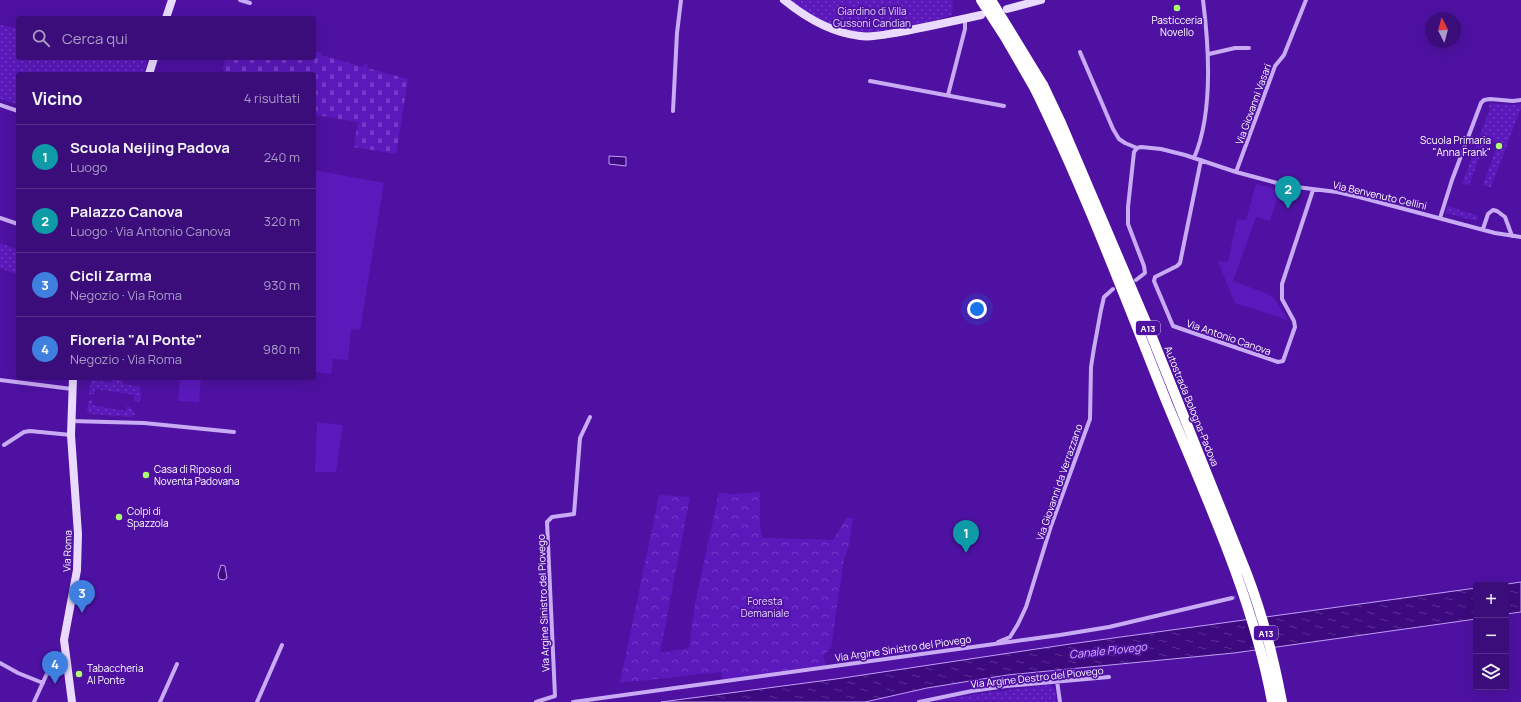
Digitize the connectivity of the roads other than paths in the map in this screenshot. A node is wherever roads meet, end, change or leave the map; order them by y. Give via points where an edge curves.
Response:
1 (172, 0) edge
2 (240, 0) edge
3 (681, 0) edge
4 (784, 0) edge
5 (981, 0) edge
6 (992, 0) edge
7 (1041, 0) edge
8 (1203, 0) edge
9 (1306, 0) edge
10 (250, 3) dead end
11 (1007, 9) dead end
12 (981, 15) dead end
13 (167, 16) edge
14 (965, 18) junction
15 (1249, 48) dead end
16 (1080, 52) dead end
17 (1209, 54) junction
18 (153, 60) edge
19 (150, 72) edge
20 (870, 81) dead end
21 (1039, 87) junction
22 (948, 95) junction
23 (1521, 100) edge
24 (0, 104) edge
25 (1004, 106) dead end
26 (16, 110) edge
27 (673, 111) dead end
28 (1137, 148) junction
29 (1194, 158) junction
30 (1200, 160) junction
31 (1236, 172) junction
32 (1313, 190) junction
33 (0, 218) edge
34 (1440, 218) junction
35 (16, 223) edge
36 (1482, 229) junction
37 (1512, 236) junction
38 (1521, 237) edge
39 (1136, 280) dead end
40 (1113, 289) dead end
41 (0, 380) edge
42 (73, 380) edge
43 (72, 389) junction
44 (590, 417) dead end
45 (71, 421) junction
46 (234, 432) dead end
47 (71, 435) junction
48 (4, 445) dead end
49 (1242, 576) junction
50 (1232, 598) tunnel mouth
51 (994, 644) junction
52 (282, 645) dead end
53 (65, 657) junction
54 (0, 663) edge
55 (177, 664) dead end
56 (1109, 677) dead end
57 (1057, 681) junction
58 (43, 683) junction
59 (1281, 697) edge
60 (34, 702) edge
61 (72, 702) edge
62 (160, 702) edge
63 (257, 702) edge
64 (536, 702) edge
65 (572, 702) edge
66 (919, 702) edge
67 (1060, 702) edge
68 (1272, 702) edge

1 - 13 street
2 - 10 street
3 - 27 street
4 - 14 street via 809,18 831,29 861,37 890,34
5 - 21 highway, A13, bridge
6 - 21 highway, A13, bridge
7 - 11 street
8 - 17 street
9 - 31 street, Via Giovanni Vasari via 1284,55 1275,66
12 - 14 street
14 - 22 street via 965,29
15 - 17 street via 1235,48
16 - 28 street via 1113,129 1124,143
17 - 29 street via 1206,116
18 - 19 street
20 - 22 street
21 - 49 highway, A13
22 - 25 street
23 - 34 street via 1490,99 1481,103
24 - 26 street
28 - 29 street via 1161,149
28 - 39 street via 1134,152 1128,224 1145,273
29 - 30 street
30 - 31 street, Via Benvenuto Cellini
30 - 32 street, Via Antonio Canova via 1180,263 1156,277 1154,281 1173,326 1278,362 1284,361 1295,327 1282,299 1282,284
31 - 32 street, Via Benvenuto Cellini
32 - 34 street, Via Benvenuto Cellini via 1337,192
33 - 35 street
34 - 36 street, Via Benvenuto Cellini
36 - 37 street, Via Benvenuto Cellini
36 - 37 street via 1488,214 1493,210 1505,217
37 - 38 street, Via Benvenuto Cellini
40 - 51 street, Via Giovanni da Verrazzano via 1104,297 1101,310 1091,367 1090,419 1051,526 1026,607 1010,637
41 - 43 street
42 - 43 street, Via Roma
43 - 45 street, Via Roma
44 - 64 street, Via Argine Sinistro del Piovego via 580,438 574,514 552,517 547,522 555,696
45 - 46 street via 144,423
45 - 47 street, Via Roma
47 - 48 street via 24,432
47 - 53 street, Via Roma via 78,534 77,570 64,640
49 - 59 highway, A13 via 1254,594 1272,654
49 - 68 highway, A13
50 - 51 street, Via Argine Sinistro del Piovego via 1109,627
51 - 65 street, Via Argine Sinistro del Piovego
52 - 63 street
53 - 58 street via 56,660 50,667
53 - 61 street, Via Roma
54 - 58 street
55 - 62 street
56 - 57 street, Via Argine Destro del Piovego
57 - 66 street, Via Argine Destro del Piovego via 972,691
57 - 67 street
58 - 60 street

